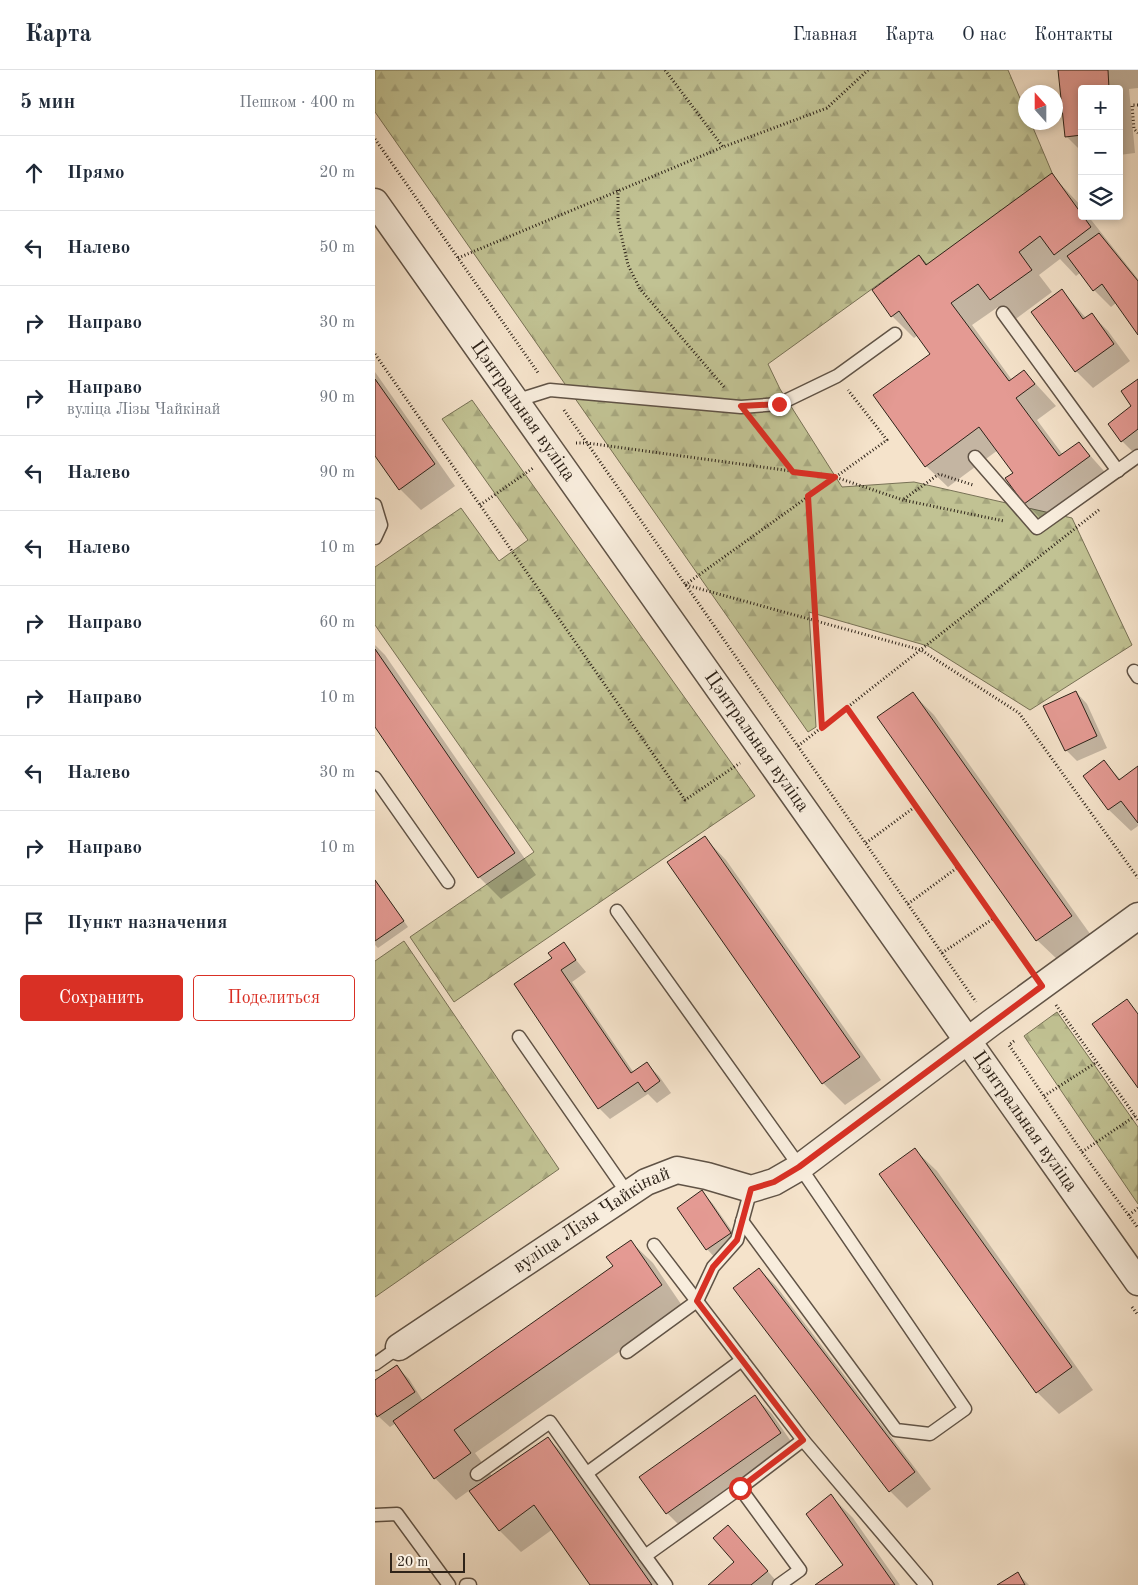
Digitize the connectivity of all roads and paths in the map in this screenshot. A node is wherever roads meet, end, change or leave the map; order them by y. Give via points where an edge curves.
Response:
1 (665, 70) edge
2 (867, 70) edge
3 (1138, 105) edge
4 (1138, 133) edge
5 (375, 139) edge
6 (723, 147) junction
7 (618, 190) junction
8 (375, 202) edge
9 (458, 258) junction
10 (1003, 313) dead end
11 (895, 334) dead end
12 (375, 354) edge
13 (837, 376) junction
14 (550, 390) junction
15 (515, 401) junction
16 (741, 406) junction
17 (587, 443) junction
18 (1138, 456) edge
19 (975, 457) dead end
20 (539, 464) dead end
21 (1118, 471) junction
22 (793, 472) junction
23 (835, 477) junction
24 (808, 496) junction
25 (1011, 498) junction
26 (903, 500) junction
27 (480, 505) junction
28 (375, 506) edge
29 (1037, 528) junction
30 (375, 538) edge
31 (685, 584) junction
32 (816, 620) junction
33 (921, 650) junction
34 (847, 708) junction
35 (822, 728) junction
36 (798, 746) junction
37 (747, 759) dead end
38 (375, 778) edge
39 (916, 806) junction
40 (866, 843) junction
41 (958, 867) junction
42 (1138, 878) edge
43 (448, 882) dead end
44 (908, 904) junction
45 (617, 911) dead end
46 (1138, 916) edge
47 (994, 918) junction
48 (942, 953) junction
49 (1042, 986) junction
50 (978, 1005) dead end
51 (519, 1037) dead end
52 (967, 1041) junction
53 (1009, 1045) dead end
54 (1097, 1062) junction
55 (1044, 1096) junction
56 (1135, 1116) junction
57 (1138, 1120) edge
58 (1082, 1152) junction
59 (799, 1167) junction
60 (751, 1189) junction
61 (628, 1194) junction
62 (1138, 1208) edge
63 (1129, 1215) junction
64 (742, 1221) junction
65 (1138, 1228) edge
66 (654, 1245) dead end
67 (1138, 1282) edge
68 (697, 1301) junction
69 (399, 1347) joint
70 (627, 1352) dead end
71 (742, 1360) junction
72 (375, 1364) edge
73 (803, 1440) junction
74 (587, 1473) junction
75 (477, 1474) dead end
76 (740, 1488) junction
77 (375, 1515) edge
78 (645, 1556) junction
79 (449, 1585) edge
80 (466, 1585) edge
81 (470, 1585) edge
82 (666, 1585) edge
83 (779, 1585) edge
84 (926, 1585) edge

1 - 6 path
2 - 6 path via 827,108
3 - 4 path via 1132,106 1134,129
5 - 9 path
6 - 7 path
7 - 9 path
7 - 16 path via 618,222 628,265 640,288
8 - 15 street, Цэнтральная вуліца
9 - 14 path
10 - 21 lane
11 - 13 lane
12 - 27 path
13 - 16 lane via 779,404
13 - 23 path via 887,440
14 - 15 lane
14 - 16 lane
14 - 17 path
15 - 52 street, Цэнтральная вуліца
16 - 22 path
17 - 22 path
17 - 31 path
18 - 21 lane
19 - 25 lane
20 - 27 path
21 - 29 lane
22 - 23 path
23 - 24 path
23 - 26 path
24 - 31 path
24 - 32 path
25 - 26 path via 939,474
25 - 29 lane
26 - 29 path
27 - 37 path via 685,800
28 - 30 lane via 381,525
29 - 33 path via 1071,532
31 - 32 path
31 - 36 path
32 - 33 path
32 - 35 path
33 - 34 path
33 - 42 path via 1019,713
34 - 35 path
34 - 39 path
35 - 36 path
36 - 40 path
38 - 43 lane
39 - 40 path
39 - 41 path
40 - 44 path
41 - 44 path
41 - 47 path
44 - 48 path
45 - 59 lane
46 - 49 street
47 - 48 path
47 - 49 path
48 - 50 path
49 - 52 street
49 - 54 path
51 - 61 lane
52 - 59 street
52 - 67 street, Цэнтральная вуліца
53 - 55 path
54 - 55 path
54 - 56 path
55 - 58 path
56 - 57 path
56 - 58 path
58 - 63 path
59 - 60 street via 774,1182
59 - 64 lane via 965,1409 930,1434 896,1430
60 - 61 street, вуліца Лізы Чайкінай via 677,1170 646,1182
60 - 64 lane
61 - 69 street, вуліца Лізы Чайкінай
62 - 63 path
63 - 65 path
64 - 68 lane via 737,1240 713,1267
66 - 68 lane
68 - 70 lane
68 - 71 lane
69 - 72 lane
71 - 73 lane
71 - 74 lane
73 - 76 lane
73 - 84 lane
74 - 75 lane via 549,1422
74 - 78 lane
76 - 78 lane
76 - 83 lane via 800,1570
77 - 79 lane via 397,1514
78 - 82 lane
80 - 81 lane

